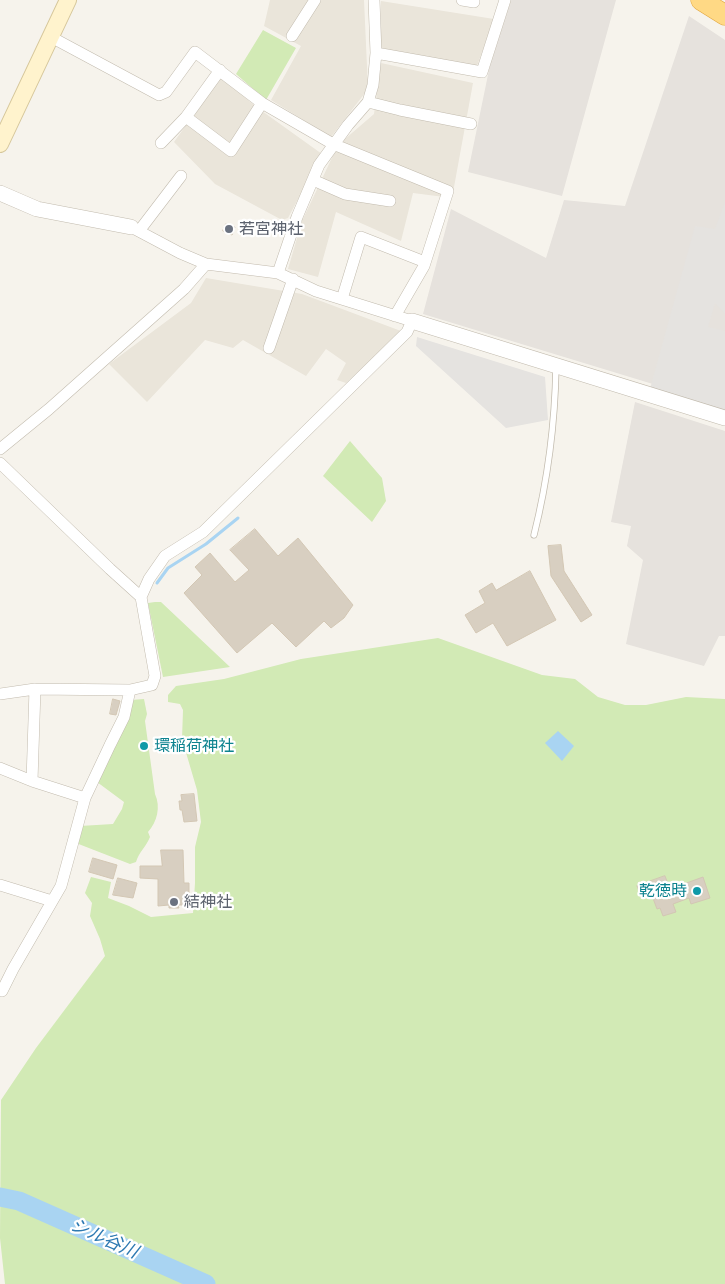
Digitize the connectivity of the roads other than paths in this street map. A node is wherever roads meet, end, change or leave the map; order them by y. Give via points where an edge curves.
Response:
1 (68, 0) edge
2 (315, 0) edge
3 (374, 0) edge
4 (462, 0) edge
5 (474, 0) edge
6 (505, 0) edge
7 (701, 0) edge
8 (725, 16) edge
9 (51, 36) junction
10 (292, 36) dead end
11 (376, 53) junction
12 (220, 70) junction
13 (368, 102) junction
14 (262, 103) junction
15 (186, 117) junction
16 (471, 124) dead end
17 (162, 143) dead end
18 (0, 144) edge
19 (333, 144) junction
20 (181, 176) dead end
21 (313, 180) junction
22 (0, 193) edge
23 (390, 201) dead end
24 (135, 229) junction
25 (425, 262) junction
26 (206, 264) junction
27 (278, 273) junction
28 (293, 280) junction
29 (342, 299) junction
30 (395, 316) junction
31 (412, 321) junction
32 (269, 348) dead end
33 (556, 365) junction
34 (725, 418) edge
35 (0, 448) edge
36 (0, 463) edge
37 (534, 535) dead end
38 (141, 597) junction
39 (34, 689) junction
40 (130, 690) junction
41 (0, 694) edge
42 (0, 768) edge
43 (32, 780) junction
44 (85, 798) junction
45 (0, 885) edge
46 (52, 901) junction
47 (0, 990) edge

1 - 9 main road
2 - 10 street
3 - 11 street
4 - 5 street
6 - 11 street via 482,72
7 - 8 highway
9 - 12 street via 159,95 166,92 195,52
9 - 18 main road
11 - 13 street
12 - 14 street
12 - 15 street
13 - 16 street
13 - 19 street
14 - 15 street via 231,151
14 - 19 street
15 - 17 street
19 - 21 street
19 - 25 street via 448,191
20 - 24 street
21 - 23 street via 345,194
21 - 27 street
22 - 24 street via 37,209
24 - 26 street
25 - 29 street via 360,237
25 - 30 street
26 - 27 street
26 - 35 street via 177,295 49,409
27 - 28 street
28 - 29 street
28 - 32 street
29 - 30 street
30 - 31 street
31 - 33 street
31 - 38 street via 407,332 203,532 165,556
33 - 34 street
33 - 37 lane via 551,446 544,496
36 - 38 street
38 - 40 street via 155,676 152,685
39 - 40 street
39 - 41 street
39 - 43 street
40 - 44 street via 124,717
42 - 43 street
43 - 44 street
44 - 46 street via 61,886
45 - 46 street
46 - 47 street

